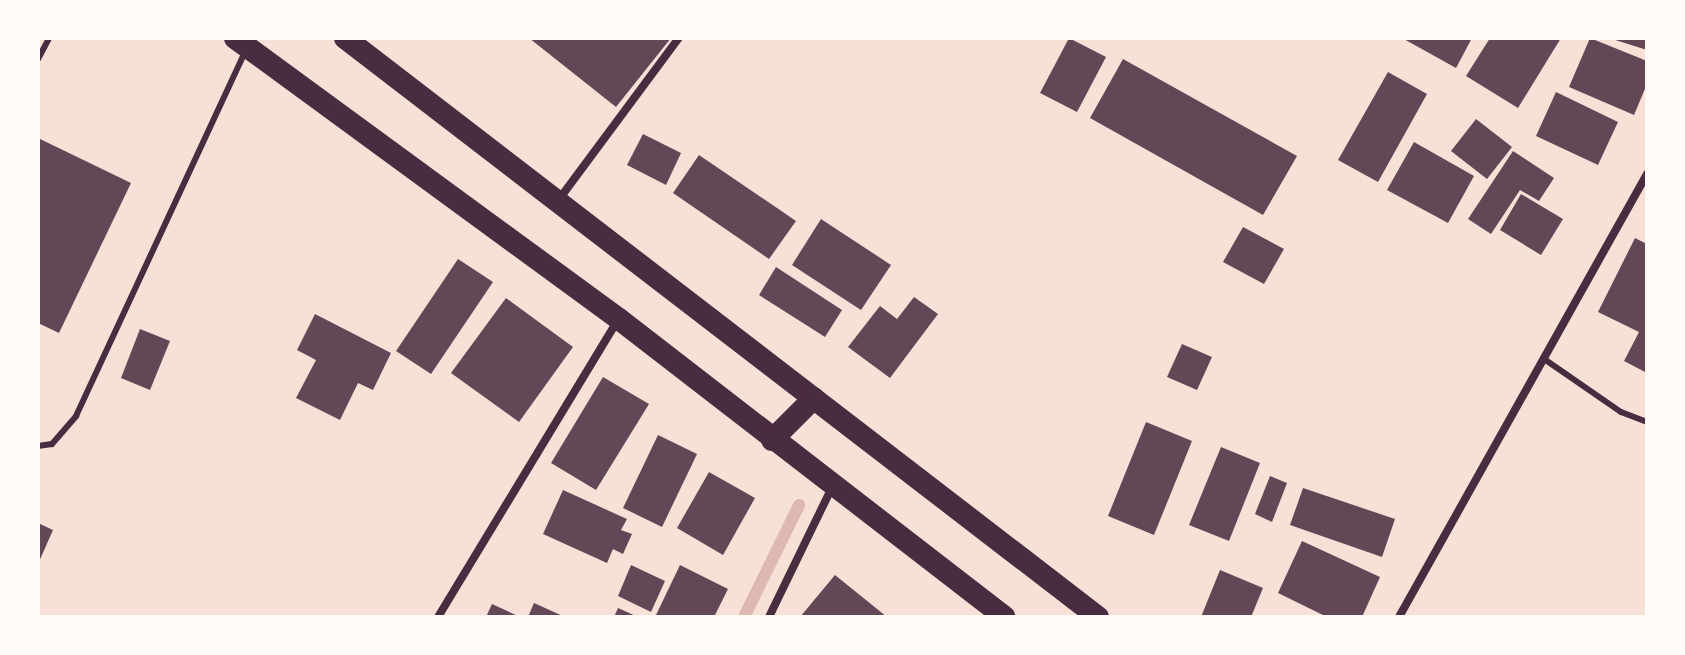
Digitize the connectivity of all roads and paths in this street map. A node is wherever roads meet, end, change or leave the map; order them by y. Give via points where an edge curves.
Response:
1 (49, 38) edge
2 (345, 38) edge
3 (679, 38) edge
4 (241, 43) edge
5 (38, 59) edge
6 (1647, 174) edge
7 (559, 199) junction
8 (619, 319) junction
9 (1547, 361) junction
10 (814, 398) junction
11 (1647, 422) edge
12 (772, 440) junction
13 (38, 446) edge
14 (834, 483) junction
15 (438, 617) edge
16 (769, 617) edge
17 (1004, 617) edge
18 (1098, 617) edge
19 (1399, 617) edge

1 - 5 lane
2 - 7 highway
3 - 7 street
4 - 8 highway
4 - 13 lane via 76,416 52,444
6 - 9 street
7 - 10 highway
8 - 12 highway
8 - 15 street
9 - 11 lane via 1621,412
9 - 19 street
10 - 12 highway
10 - 18 highway
12 - 14 highway
14 - 16 street
14 - 17 highway

